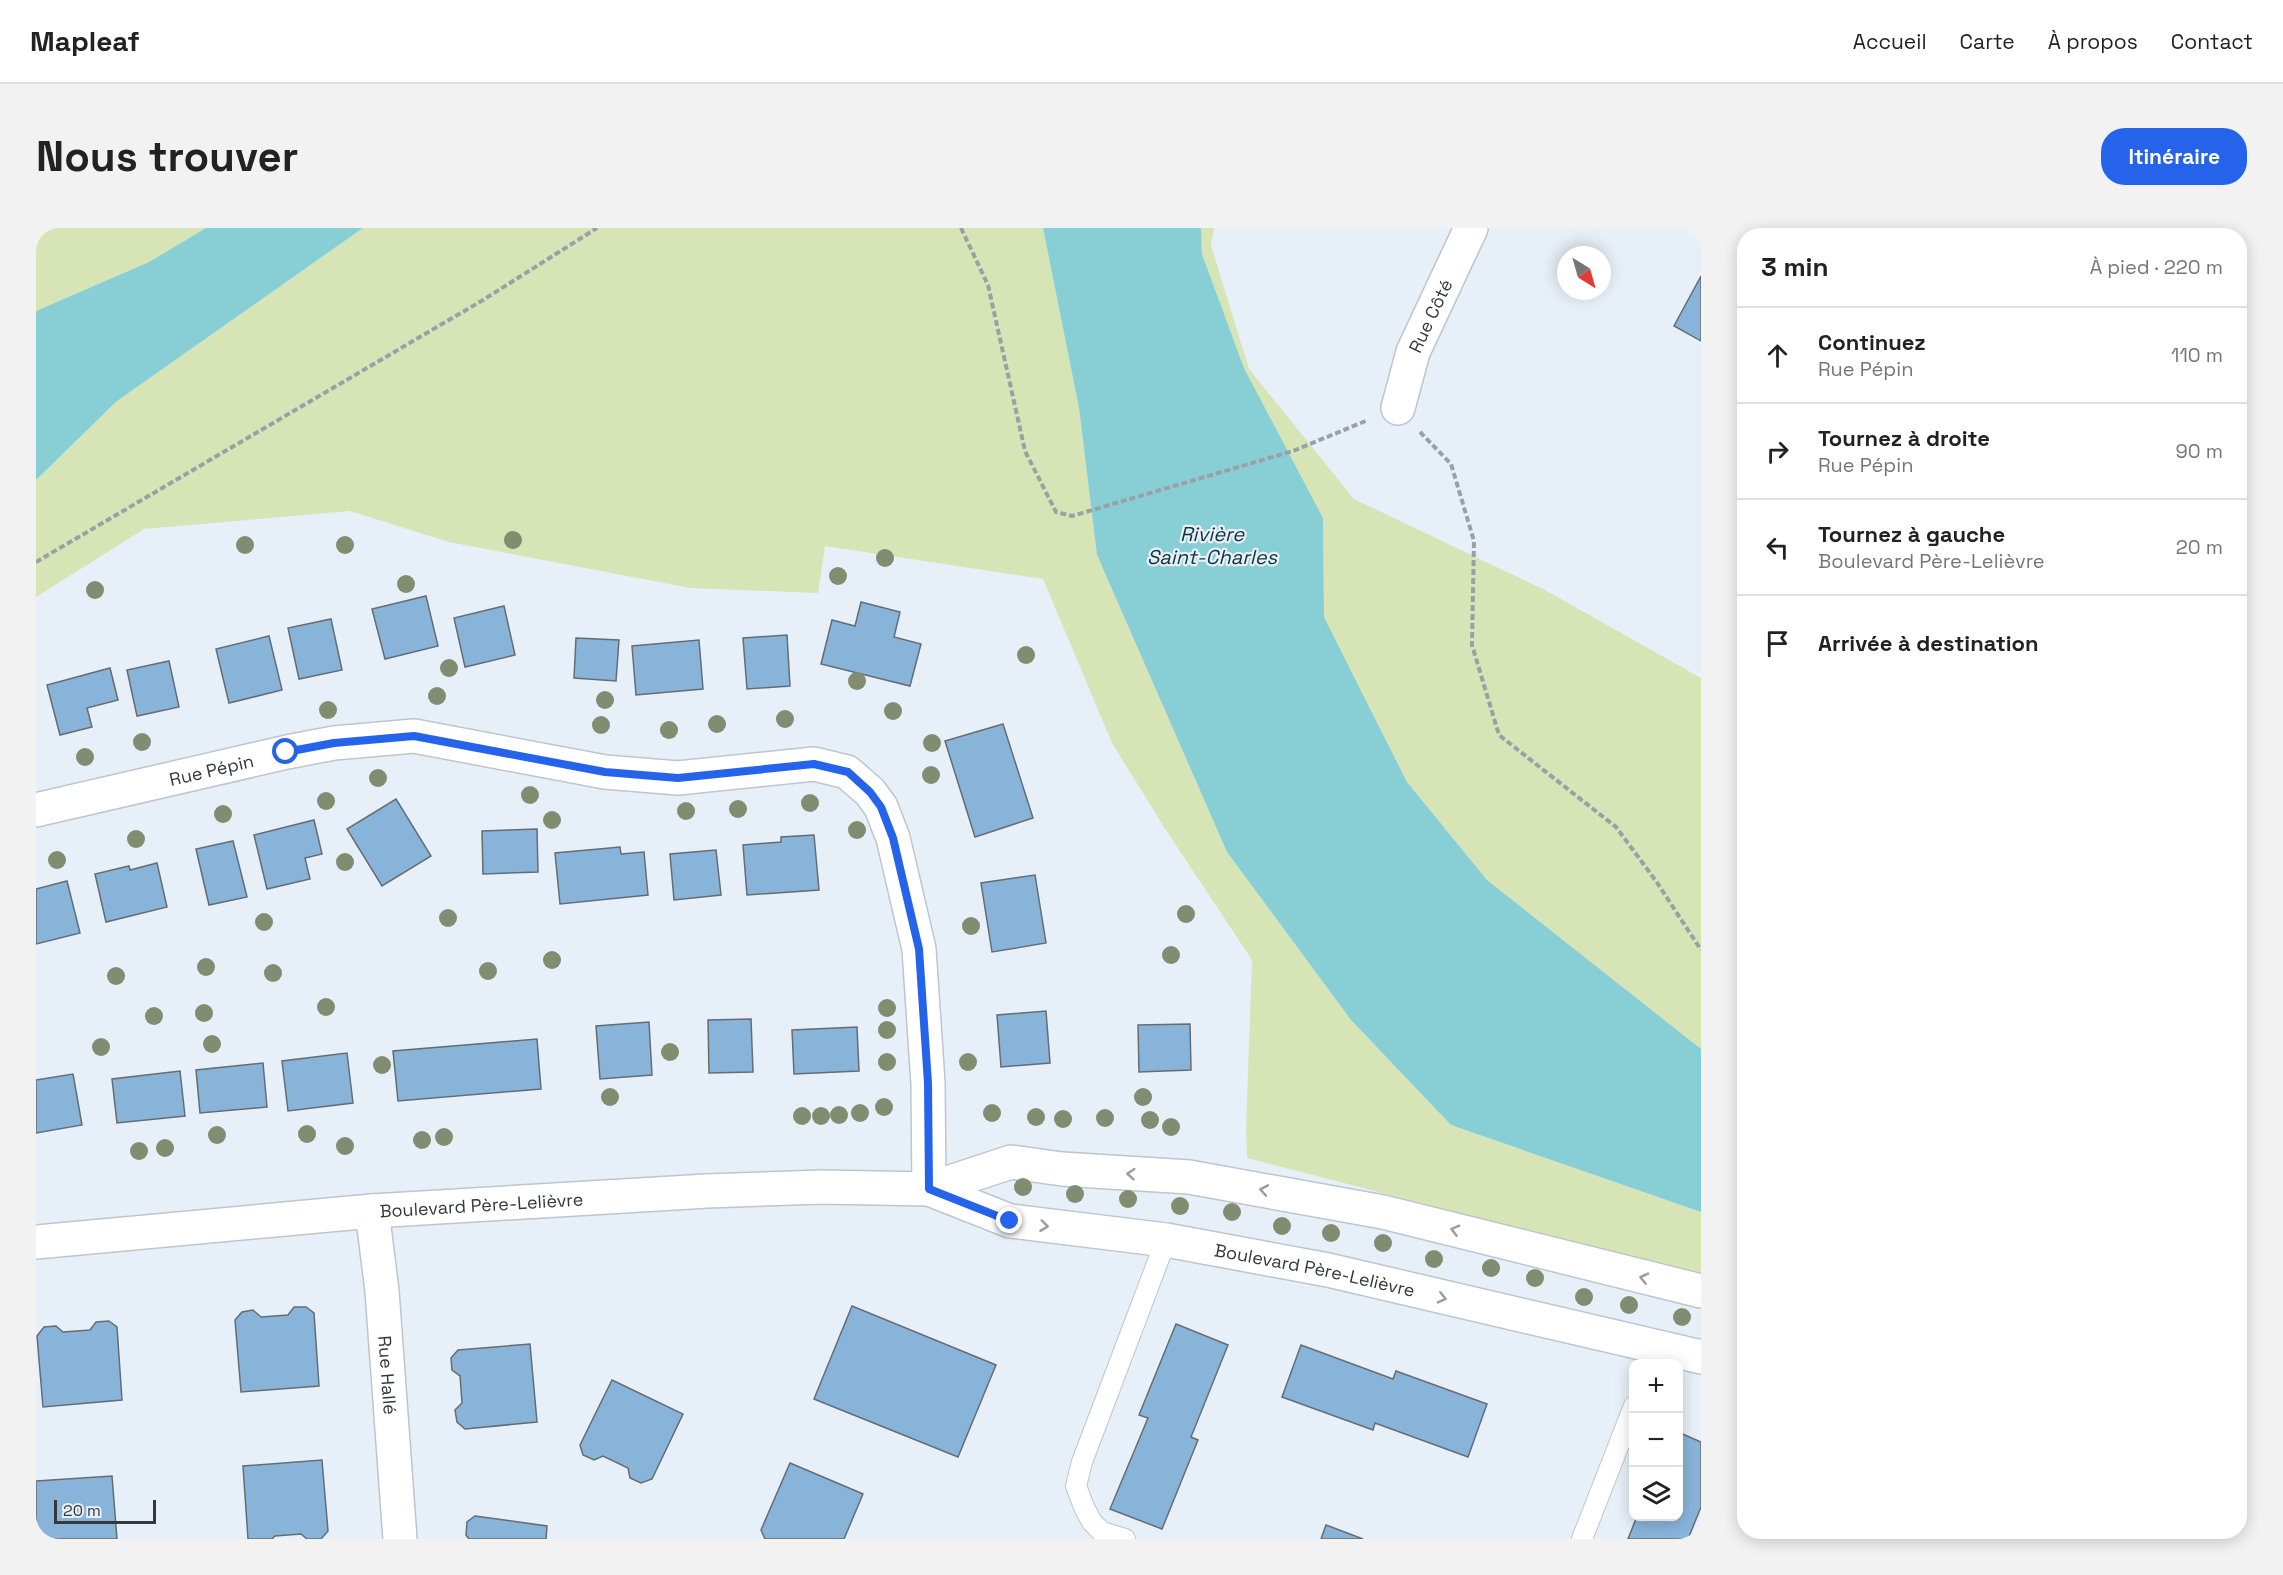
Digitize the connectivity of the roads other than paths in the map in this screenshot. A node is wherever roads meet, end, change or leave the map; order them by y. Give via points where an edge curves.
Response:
1 (1471, 228) edge
2 (1398, 408) road end
3 (36, 810) edge
4 (929, 1189) junction
5 (372, 1211) junction
6 (1166, 1240) junction
7 (36, 1242) edge
8 (1701, 1291) edge
9 (1650, 1355) edge
10 (1701, 1357) edge
11 (1631, 1413) edge
12 (400, 1539) edge
13 (1125, 1539) edge
14 (1582, 1539) edge

1 - 2 main road, Rue Côté via 1413,352
3 - 4 main road, Rue Pépin via 286,752 414,736 605,772 678,778 814,764 848,772 881,807 893,838 919,949 928,1083
4 - 5 main road, Boulevard Père-Lelièvre via 707,1191
4 -> 6 main road, Boulevard Père-Lelièvre via 1010,1221
8 -> 4 main road, Boulevard Père-Lelièvre via 1383,1212 1189,1177 1011,1162
5 - 7 main road, Boulevard Père-Lelièvre
5 - 12 main road, Rue Hallé via 382,1291
6 -> 9 main road, Boulevard Père-Lelièvre via 1328,1270
6 - 13 lane via 1082,1462 1077,1486 1092,1522 1102,1532
9 - 10 main road, Boulevard Père-Lelièvre
11 - 14 lane

